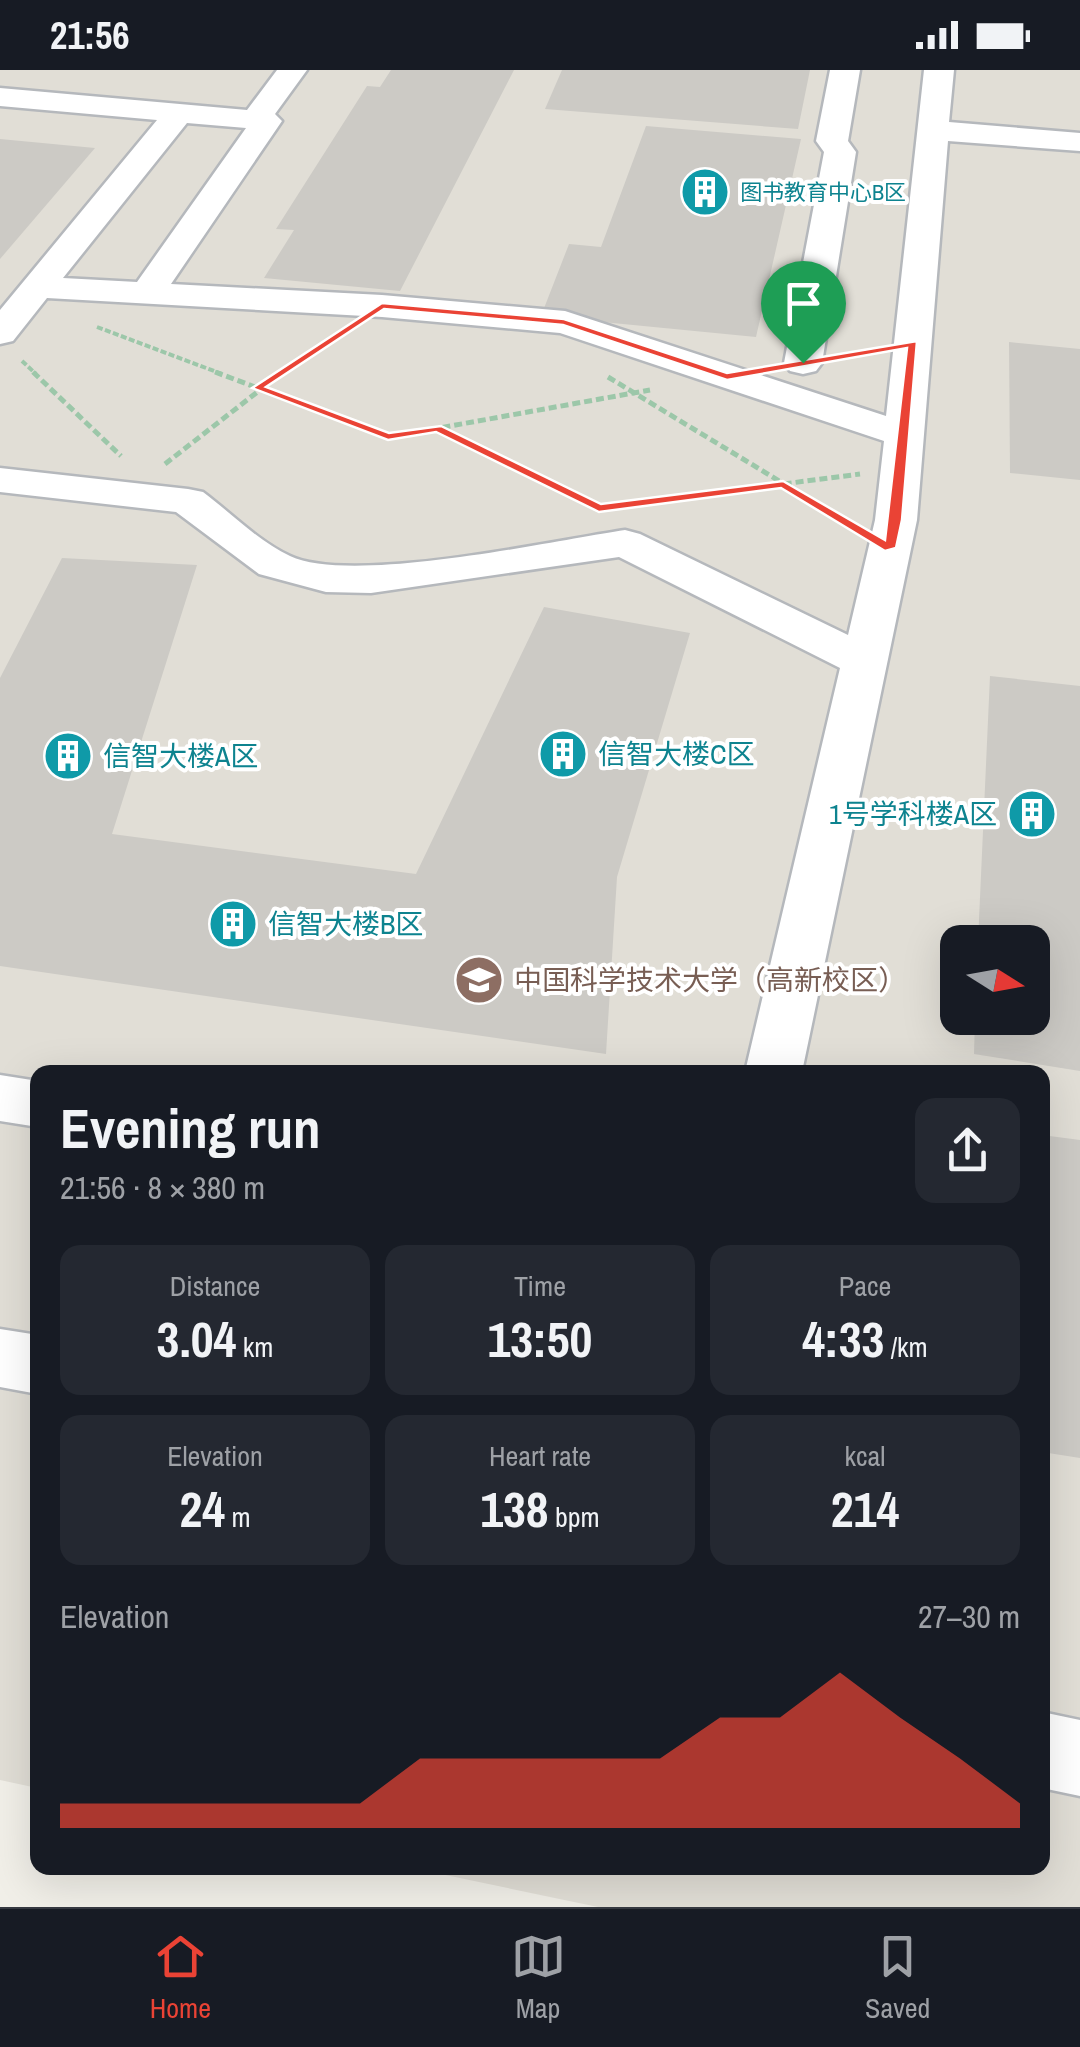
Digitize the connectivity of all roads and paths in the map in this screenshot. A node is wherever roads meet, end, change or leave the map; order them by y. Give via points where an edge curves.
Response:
1 (845, 70) edge
2 (938, 70) edge
3 (254, 72) edge
4 (290, 72) edge
5 (0, 98) edge
6 (179, 113) junction
7 (261, 120) junction
8 (933, 130) junction
9 (1080, 142) edge
10 (147, 293) junction
11 (32, 294) junction
12 (382, 306) junction
13 (7, 342) edge
14 (913, 344) junction
15 (803, 363) joint
16 (600, 372) dead end
17 (727, 376) junction
18 (258, 388) junction
19 (632, 393) junction
20 (437, 428) junction
21 (902, 452) junction
22 (0, 466) edge
23 (0, 480) edge
24 (146, 480) junction
25 (783, 484) junction
26 (889, 548) junction
27 (865, 662) junction
28 (776, 1065) edge
29 (0, 1098) edge
30 (30, 1103) edge
31 (1050, 1752) edge
32 (1080, 1758) edge

1 - 15 street via 832,141 840,152
2 - 8 street
3 - 4 street
4 - 7 street
5 - 6 street
6 - 7 street
6 - 11 street
7 - 10 street
8 - 9 street
8 - 14 street
10 - 11 street
10 - 12 street
11 - 13 street
11 - 18 path
12 - 17 street via 564,322
12 - 18 path
13 - 24 path
14 - 15 path
14 - 21 street
16 - 19 path
17 - 19 path
17 - 21 street
18 - 20 path via 388,436
18 - 24 path
19 - 20 path
19 - 25 path
20 - 25 path via 599,508
21 - 25 path
21 - 26 street
22 - 24 street
23 - 27 street via 188,501 274,565 326,579 372,580 625,543
25 - 26 path
26 - 27 street
27 - 28 street
29 - 30 street
31 - 32 street

